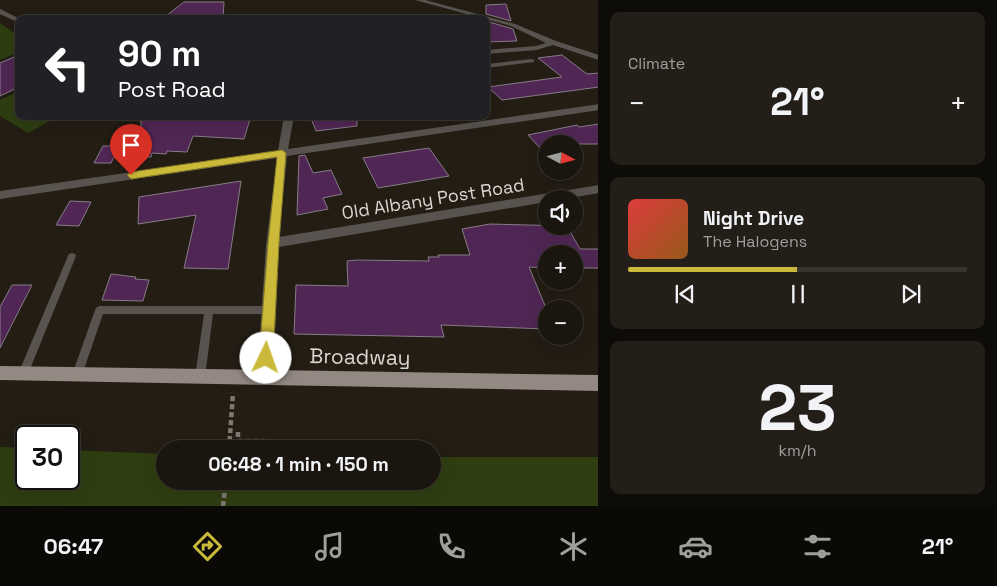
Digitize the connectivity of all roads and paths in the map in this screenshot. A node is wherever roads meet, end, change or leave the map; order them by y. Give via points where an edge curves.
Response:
1 (418, 0) edge
2 (0, 11) edge
3 (473, 15) edge
4 (15, 19) edge
5 (490, 20) edge
6 (553, 43) junction
7 (490, 52) edge
8 (598, 58) edge
9 (532, 61) dead end
10 (490, 66) edge
11 (598, 107) edge
12 (288, 120) edge
13 (282, 153) junction
14 (598, 189) edge
15 (0, 194) edge
16 (273, 243) junction
17 (72, 256) dead end
18 (209, 310) junction
19 (269, 310) junction
20 (0, 373) edge
21 (23, 374) junction
22 (77, 375) junction
23 (200, 377) junction
24 (265, 377) junction
25 (234, 378) junction
26 (598, 383) edge
27 (238, 432) dead end
28 (230, 440) edge
29 (238, 440) edge
30 (225, 490) edge
31 (223, 506) edge

1 - 3 street
2 - 4 street
5 - 6 street via 528,30
6 - 7 street via 537,48
6 - 8 street
9 - 10 lane
11 - 13 street
12 - 13 street
13 - 15 street
13 - 16 street
14 - 16 street, Old Albany Post Road
16 - 19 street
17 - 21 lane
18 - 19 lane
18 - 22 lane via 100,310
18 - 23 lane
19 - 24 street
20 - 21 main road, Broadway
21 - 22 main road, Broadway
22 - 23 main road, Broadway
23 - 25 main road, Broadway
24 - 25 main road, Broadway
24 - 26 main road, Broadway
25 - 28 path
27 - 29 path
30 - 31 path

